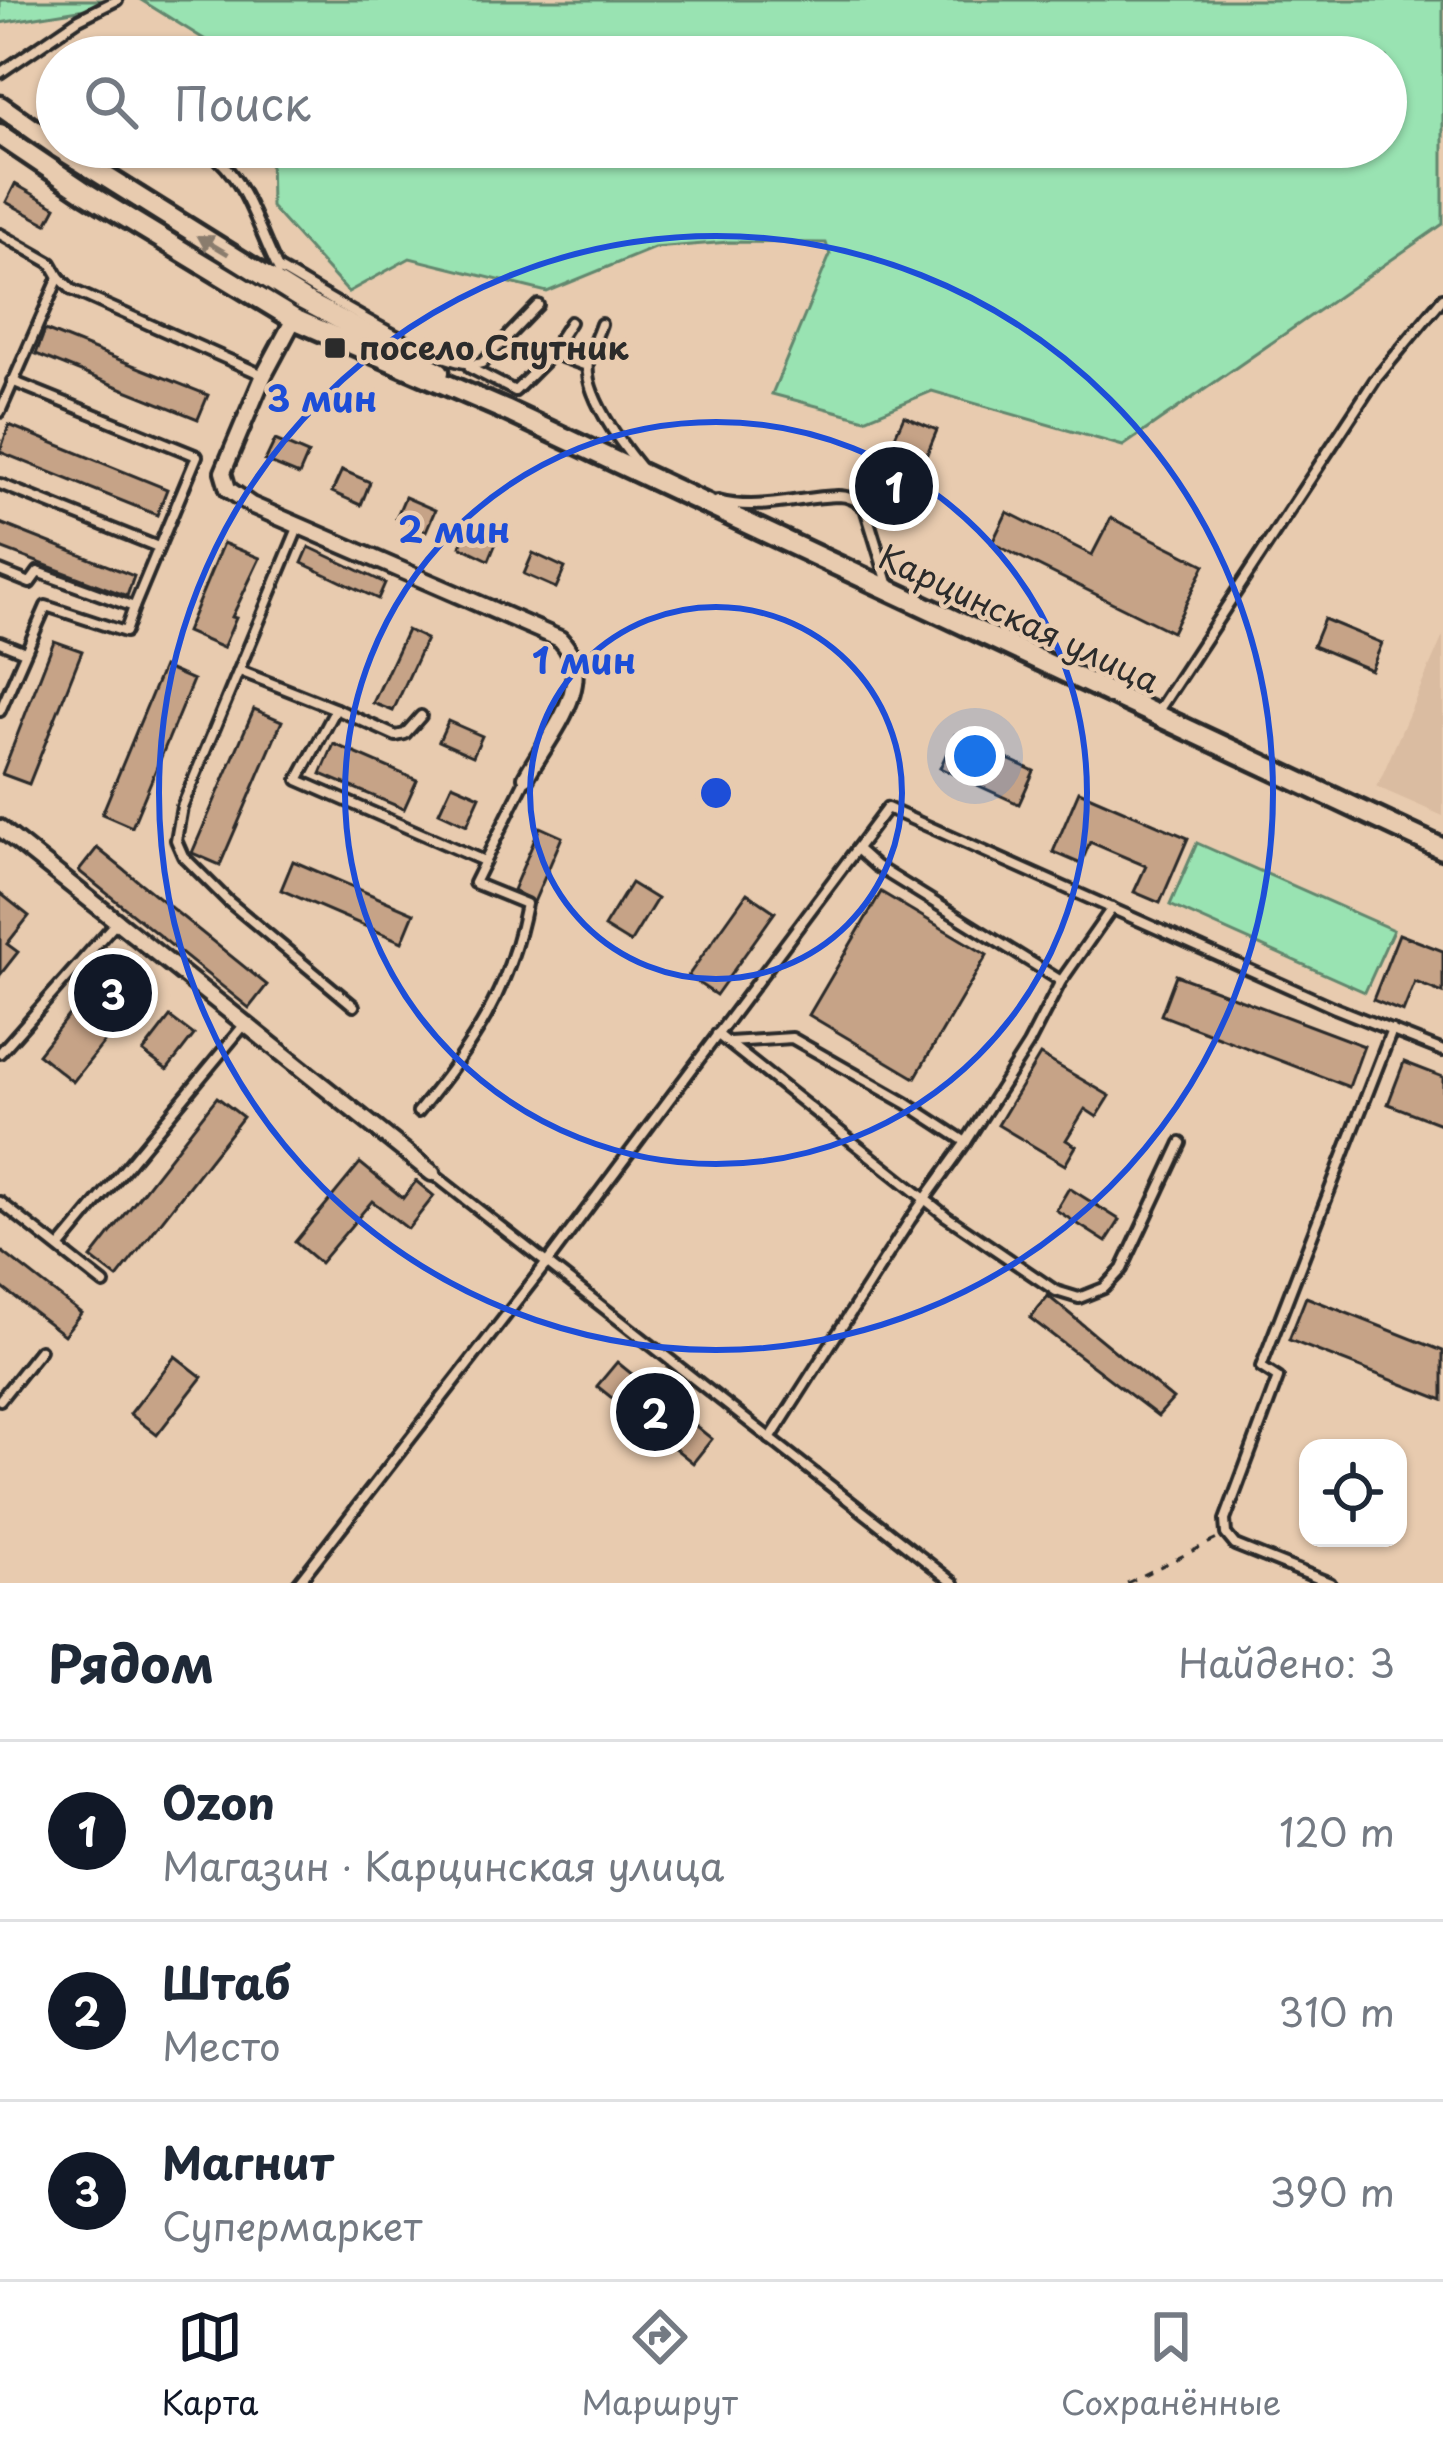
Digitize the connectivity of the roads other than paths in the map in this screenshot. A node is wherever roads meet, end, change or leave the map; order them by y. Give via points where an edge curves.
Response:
1 (118, 0) edge
2 (54, 36) edge
3 (36, 48) edge
4 (0, 73) edge
5 (0, 106) edge
6 (36, 130) edge
7 (0, 135) edge
8 (36, 160) edge
9 (48, 168) edge
10 (95, 168) edge
11 (226, 168) edge
12 (0, 235) edge
13 (279, 269) junction
14 (59, 277) junction
15 (1443, 298) edge
16 (303, 299) junction
17 (538, 305) dead end
18 (294, 319) junction
19 (570, 322) dead end
20 (601, 324) dead end
21 (550, 353) junction
22 (586, 366) junction
23 (469, 368) junction
24 (264, 375) junction
25 (12, 381) junction
26 (506, 410) junction
27 (0, 412) edge
28 (651, 480) junction
29 (0, 484) edge
30 (298, 528) junction
31 (158, 547) junction
32 (0, 571) edge
33 (892, 593) junction
34 (134, 607) junction
35 (0, 642) edge
36 (25, 652) junction
37 (240, 670) junction
38 (336, 709) junction
39 (0, 711) edge
40 (422, 716) dead end
41 (1155, 716) junction
42 (526, 777) joint
43 (0, 828) edge
44 (856, 849) junction
45 (1443, 849) edge
46 (484, 862) junction
47 (1112, 908) junction
48 (117, 921) junction
49 (1061, 980) junction
50 (354, 1006) dead end
51 (245, 1024) junction
52 (1392, 1030) junction
53 (717, 1034) junction
54 (728, 1042) junction
55 (1443, 1051) edge
56 (0, 1053) edge
57 (418, 1112) dead end
58 (966, 1142) junction
59 (1180, 1143) dead end
60 (432, 1173) joint
61 (926, 1201) junction
62 (0, 1202) edge
63 (60, 1247) junction
64 (545, 1264) junction
65 (104, 1284) dead end
66 (40, 1350) dead end
67 (0, 1400) edge
68 (770, 1439) junction
69 (298, 1583) edge
70 (954, 1583) edge
71 (1330, 1583) edge

1 - 2 lane
3 - 4 lane
5 - 6 main road
7 - 8 main road
9 - 18 main road
16 -> 10 main road
11 - 13 lane
12 - 14 lane via 50,263
13 - 16 lane
13 - 23 lane
14 - 24 lane via 72,290
14 - 25 lane
15 - 41 lane via 1375,380
16 - 18 main road
16 - 26 main road
17 - 23 lane
18 - 24 street
18 - 26 main road
19 - 21 lane
20 - 22 lane
21 - 22 lane
21 - 23 lane via 515,392
22 - 28 lane via 604,414
24 - 30 street via 224,481 235,496
25 - 27 lane
25 - 31 lane via 197,456
26 - 28 main road, Карцинская улица
28 - 33 main road, Карцинская улица
28 - 33 lane via 726,503 856,500
29 - 31 lane
30 - 37 lane
30 - 42 street via 568,647 576,688
31 - 34 lane
32 - 34 lane via 30,583 38,572
33 - 41 main road, Карцинская улица
34 - 36 lane via 125,632 46,606
35 - 36 lane
36 - 39 lane
37 - 38 lane
37 - 50 lane via 182,807 176,840 229,902
38 - 40 lane via 395,736
38 - 46 lane via 298,779
41 - 45 main road, Карцинская улица
42 - 46 lane
43 - 48 street
44 - 47 lane via 887,808
44 - 49 lane
44 - 53 lane
46 - 57 lane via 473,883 526,904 519,943 468,1050
47 - 49 lane
47 - 52 lane
48 - 51 street
48 - 56 lane
49 - 58 lane
51 - 60 street
51 - 63 lane
52 - 55 lane
52 - 71 lane via 1261,1367 1278,1378 1225,1520 1235,1545
53 - 54 lane
53 - 64 lane
54 - 58 lane via 792,1038
54 - 61 lane
58 - 61 lane
59 - 61 lane via 1122,1269 1079,1298 1056,1291
60 - 64 lane
61 - 68 lane
62 - 63 lane
63 - 65 lane
64 - 68 lane
64 - 69 lane
66 - 67 lane
68 - 70 lane

